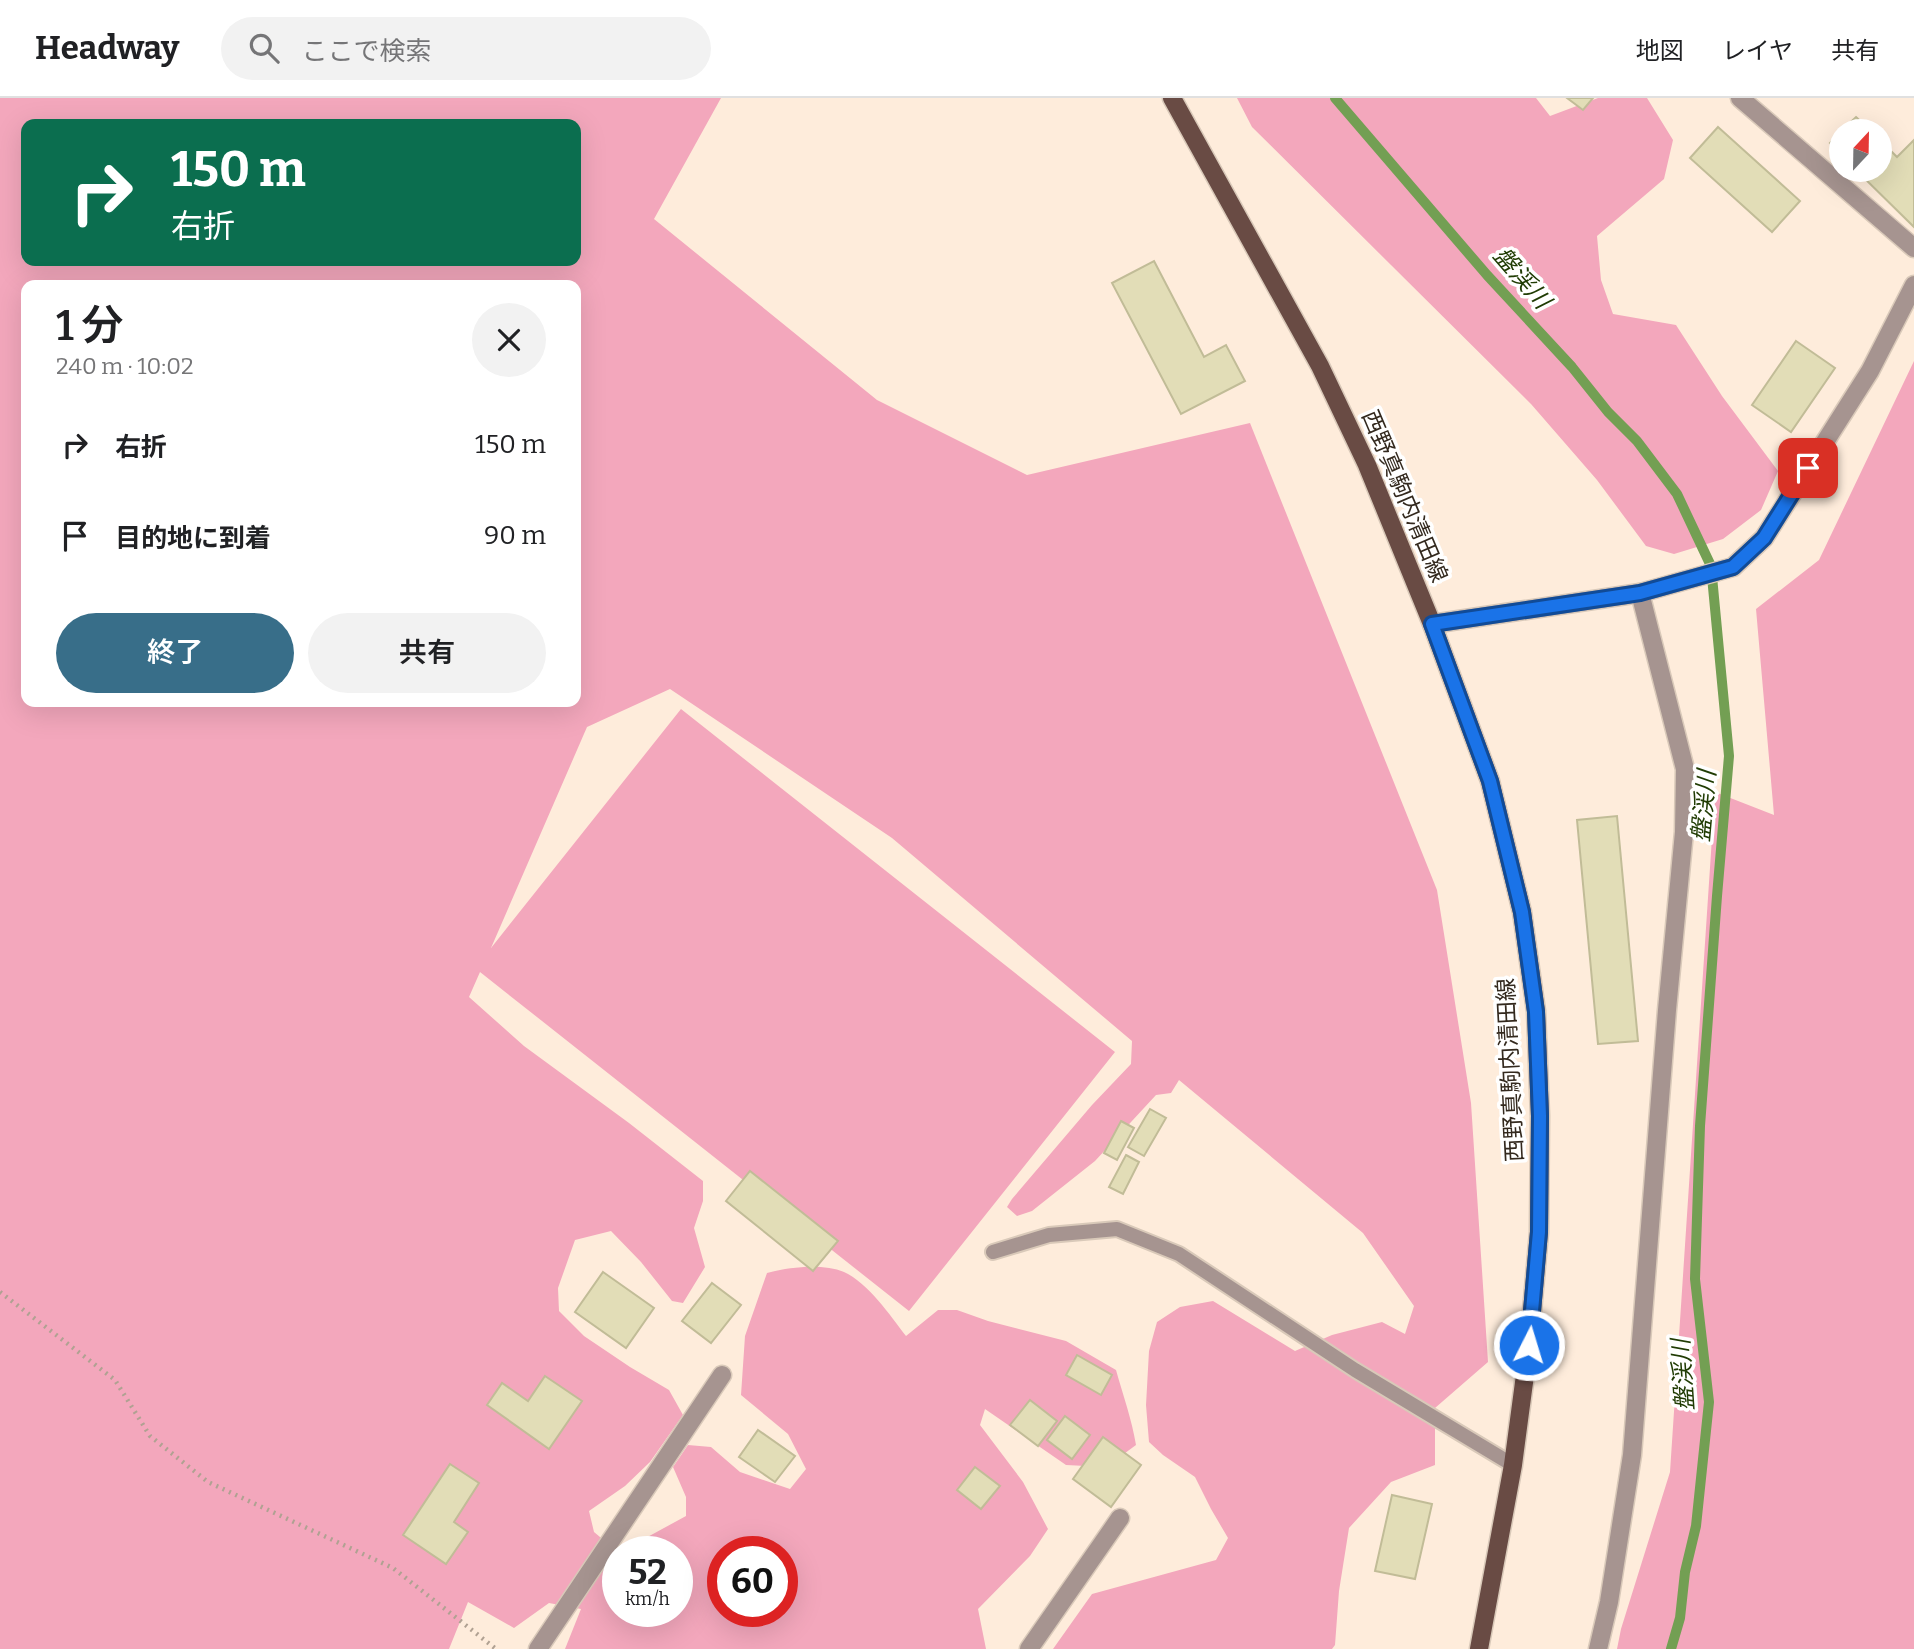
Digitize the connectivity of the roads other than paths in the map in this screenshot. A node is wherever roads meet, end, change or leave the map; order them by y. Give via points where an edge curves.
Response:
1 (1172, 98) edge
2 (1740, 98) edge
3 (1914, 248) edge
4 (1914, 285) edge
5 (1645, 592) junction
6 (1432, 624) junction
7 (993, 1252) dead end
8 (722, 1375) dead end
9 (1513, 1465) junction
10 (1120, 1518) dead end
11 (538, 1649) edge
12 (1029, 1649) edge
13 (1479, 1649) edge
14 (1598, 1649) edge

1 - 6 main road, 西野真駒内清田線 via 1320,366 1367,465
2 - 3 street
4 - 5 street via 1870,371 1764,538 1733,567
5 - 6 street
5 - 14 street via 1685,769 1684,832 1632,1455
6 - 9 main road, 西野真駒内清田線 via 1490,781 1522,912 1536,1012 1539,1232
7 - 9 lane via 1049,1235 1117,1229 1179,1254 1356,1370
8 - 11 street
9 - 13 main road, 西野真駒内清田線
10 - 12 street

